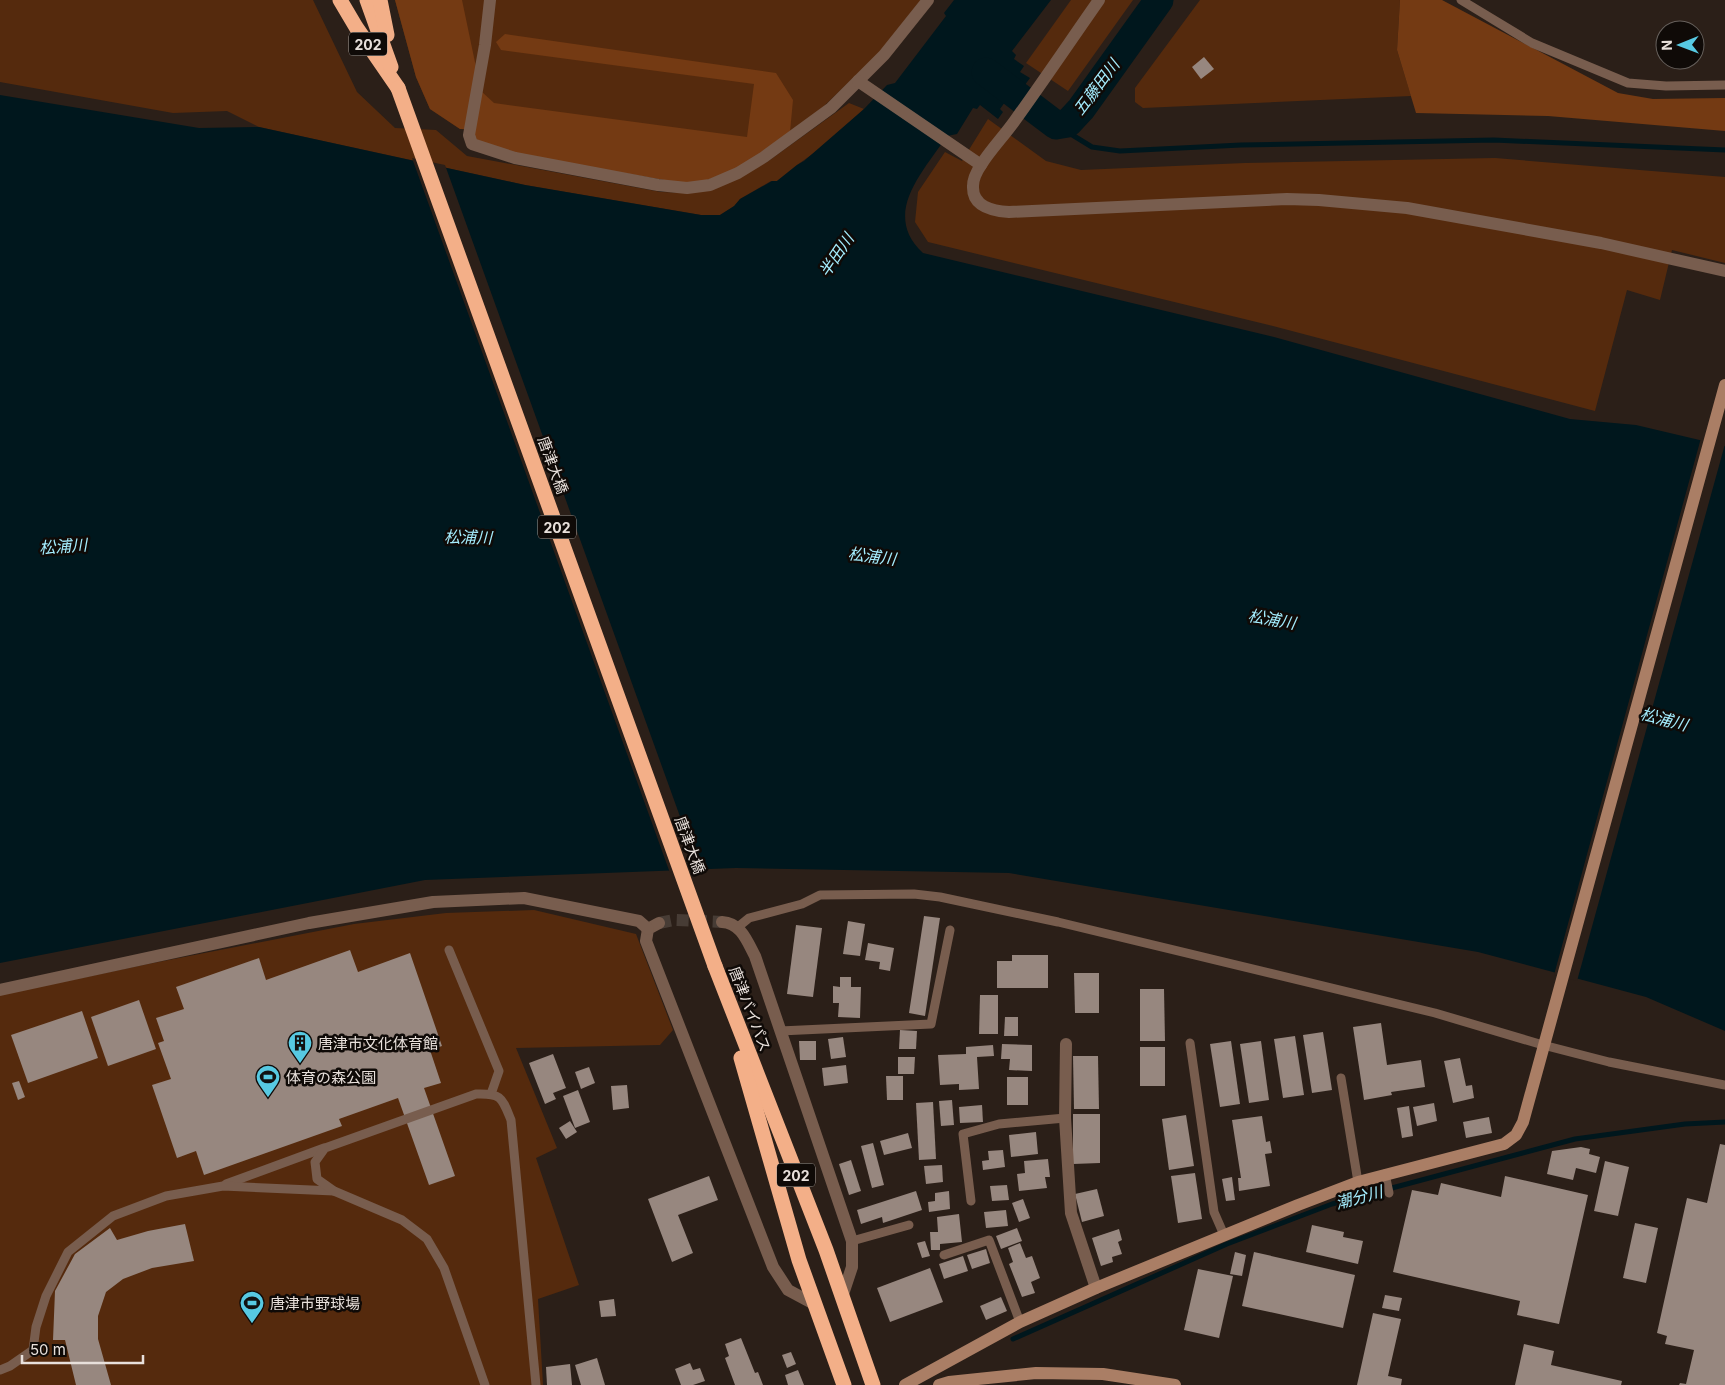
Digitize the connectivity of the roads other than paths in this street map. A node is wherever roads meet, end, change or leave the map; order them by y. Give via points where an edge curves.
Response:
1 (340, 0) edge
2 (366, 0) edge
3 (380, 0) edge
4 (490, 0) edge
5 (928, 0) edge
6 (1099, 0) edge
7 (1461, 0) edge
8 (858, 81) junction
9 (1725, 85) edge
10 (398, 88) junction
11 (981, 165) junction
12 (1725, 271) edge
13 (1725, 385) edge
14 (722, 922) tunnel mouth
15 (738, 927) junction
16 (950, 930) dead end
17 (449, 950) dead end
18 (715, 966) junction
19 (0, 990) edge
20 (780, 1031) junction
21 (1190, 1043) dead end
22 (1066, 1044) dead end
23 (1543, 1045) junction
24 (1341, 1078) dead end
25 (1725, 1085) edge
26 (492, 1094) junction
27 (1064, 1118) junction
28 (325, 1148) junction
29 (1358, 1182) junction
30 (223, 1186) junction
31 (334, 1191) junction
32 (971, 1201) dead end
33 (909, 1225) dead end
34 (1224, 1235) junction
35 (852, 1241) junction
36 (944, 1255) dead end
37 (1096, 1288) junction
38 (842, 1297) junction
39 (816, 1305) junction
40 (1020, 1322) junction
41 (0, 1370) edge
42 (485, 1385) edge
43 (536, 1385) edge
44 (844, 1385) edge
45 (873, 1385) edge
46 (905, 1385) edge
47 (939, 1385) edge
48 (1170, 1385) edge

1 - 10 highway, 202
2 - 10 highway, 202
3 - 10 highway, 202
4 - 8 street via 469,135 472,144 515,158 658,185 687,188 710,185 738,173 789,140 831,108
5 - 8 street via 884,56
6 - 11 street
7 - 9 lane via 1532,42 1628,83
8 - 11 street
10 - 18 highway, 唐津大橋 / 202, bridge
11 - 12 street via 973,186 974,194 978,202 994,211 1287,199 1329,201 1407,208 1601,243
13 - 23 street
14 - 15 street
15 - 20 street via 755,956
15 - 23 lane via 748,918 802,904 820,894 940,896 1435,1013
16 - 20 lane via 931,1024
17 - 26 lane via 499,1071
18 - 38 highway, 唐津バイパス / 202
18 - 39 highway, 唐津バイパス / 202 via 799,1260
19 - 39 street via 309,923 433,902 524,898 654,926 646,941 773,1266 788,1290
20 - 35 street
21 - 34 lane via 1214,1212
22 - 27 street
23 - 25 lane
23 - 29 street via 1523,1122 1516,1135 1504,1144 1387,1184
24 - 29 lane
26 - 28 lane via 476,1094
26 - 43 lane via 503,1100 511,1120
27 - 32 lane via 999,1124 963,1134
27 - 37 street via 1071,1213
28 - 30 lane
28 - 31 lane via 315,1162 317,1179
29 - 34 street
30 - 31 lane
30 - 41 lane via 166,1196 113,1216 68,1252 46,1296 33,1350
31 - 42 lane via 402,1220 427,1239 444,1268
33 - 35 lane
34 - 37 street
35 - 38 street via 852,1267
36 - 40 lane via 989,1240
37 - 40 street
38 - 45 highway, 唐津バイパス / 202
39 - 44 highway, 唐津バイパス / 202
40 - 46 street
47 - 48 street via 1036,1373 1103,1374

